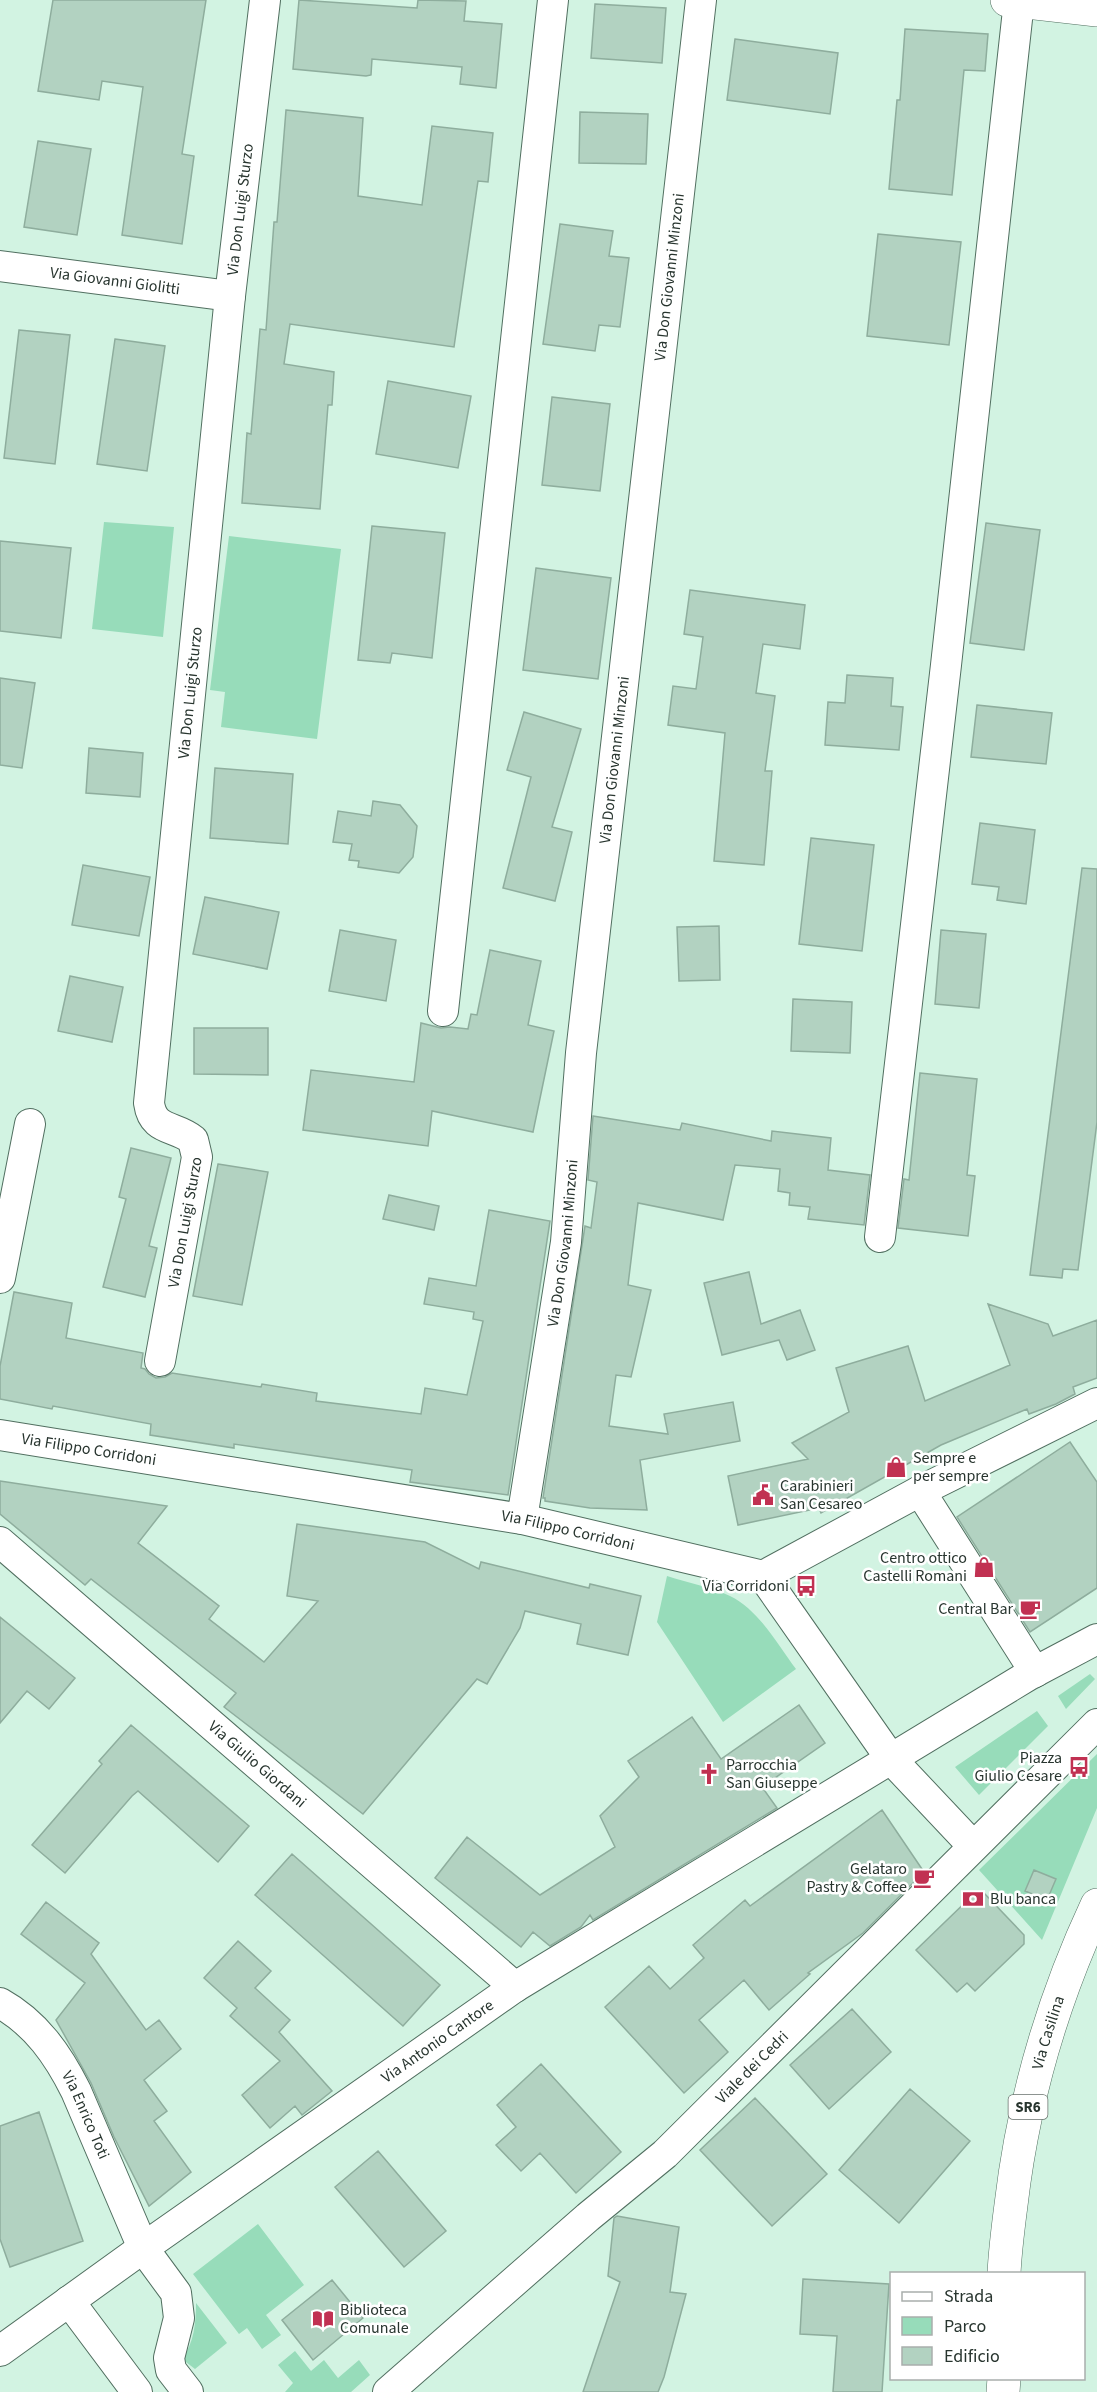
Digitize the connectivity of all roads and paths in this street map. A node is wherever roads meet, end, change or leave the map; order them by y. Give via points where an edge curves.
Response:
1 (265, 0) edge
2 (553, 0) edge
3 (701, 0) edge
4 (1013, 1) edge
5 (1097, 10) edge
6 (0, 266) edge
7 (230, 297) junction
8 (443, 1011) dead end
9 (30, 1124) dead end
10 (880, 1237) dead end
11 (0, 1278) edge
12 (160, 1360) dead end
13 (1097, 1403) edge
14 (0, 1435) edge
15 (920, 1491) junction
16 (522, 1519) junction
17 (0, 1542) edge
18 (763, 1576) junction
19 (1096, 1639) edge
20 (1035, 1672) junction
21 (1097, 1724) edge
22 (891, 1759) junction
23 (973, 1846) junction
24 (1097, 1905) edge
25 (515, 1987) junction
26 (0, 2003) edge
27 (143, 2248) junction
28 (1004, 2272) edge
29 (69, 2301) junction
30 (0, 2351) edge
31 (137, 2392) edge
32 (188, 2392) edge
33 (388, 2392) edge

1 - 7 street, Via Don Luigi Sturzo
2 - 8 street
3 - 16 street, Via Don Giovanni Minzoni via 580,1053 566,1242
4 - 5 main road
4 - 10 street via 940,722
6 - 7 street, Via Giovanni Giolitti
7 - 12 street, Via Don Luigi Sturzo via 149,1103 150,1112 161,1125 193,1140 197,1157
9 - 11 street
13 - 15 street
14 - 16 street, Via Filippo Corridoni
15 - 18 street
15 - 20 street
16 - 18 street, Via Filippo Corridoni
17 - 25 street, Via Giulio Giordani
18 - 22 street
19 - 20 street, Via Antonio Cantore
20 - 22 street, Via Antonio Cantore
21 - 23 street, Viale dei Cedri
22 - 23 street
22 - 25 street, Via Antonio Cantore
23 - 33 street, Viale dei Cedri via 665,2154
24 - 28 main road, Via Casilina / SR6 via 1061,1994 1033,2088 1016,2163
25 - 27 street, Via Antonio Cantore
26 - 27 street, Via Enrico Toti via 38,2031 64,2067
27 - 29 street, Via Antonio Cantore
27 - 32 street, Via Enrico Toti via 176,2293 179,2318 169,2358 174,2376
29 - 30 street, Via Antonio Cantore
29 - 31 street

